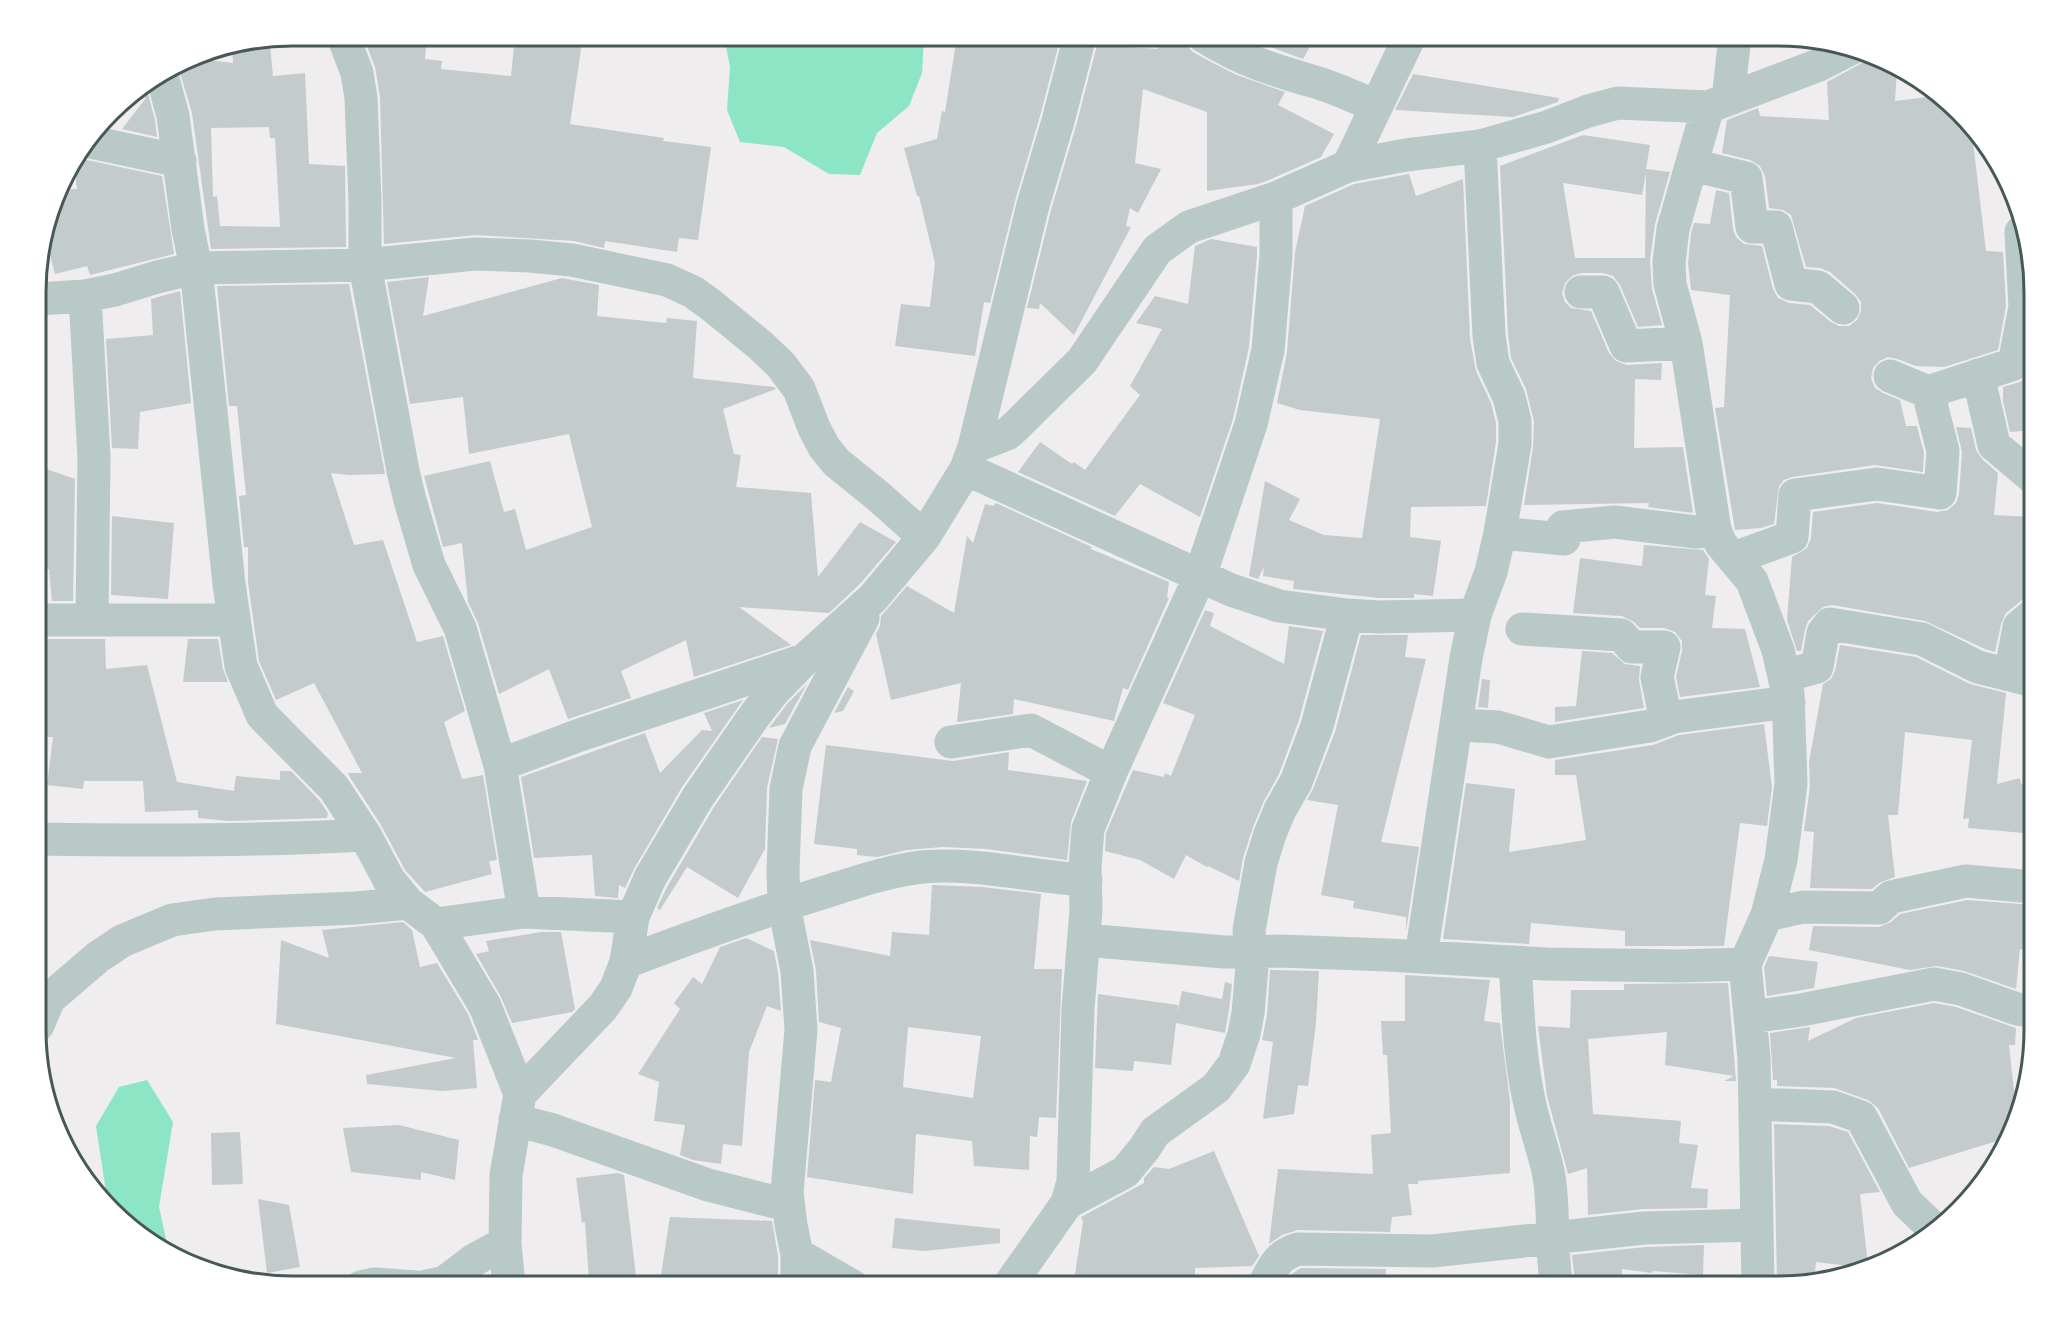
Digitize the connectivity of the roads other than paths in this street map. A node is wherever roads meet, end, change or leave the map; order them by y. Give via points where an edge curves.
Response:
1 (347, 46) edge
2 (1078, 46) edge
3 (1220, 46) edge
4 (1405, 46) edge
5 (1732, 46) edge
6 (1840, 54) edge
7 (164, 82) edge
8 (1718, 103) junction
9 (1376, 106) junction
10 (97, 143) edge
11 (1480, 146) junction
12 (180, 161) junction
13 (1692, 165) junction
14 (1348, 166) junction
15 (1276, 198) junction
16 (364, 265) junction
17 (2023, 267) edge
18 (196, 268) junction
19 (2024, 288) edge
20 (1581, 292) dead end
21 (85, 296) junction
22 (46, 298) edge
23 (1843, 308) dead end
24 (2024, 312) edge
25 (1686, 344) junction
26 (1978, 375) junction
27 (1890, 376) dead end
28 (1928, 392) junction
29 (970, 458) junction
30 (2024, 470) edge
31 (1715, 530) junction
32 (1500, 533) junction
33 (924, 537) junction
34 (1734, 558) junction
35 (1200, 576) junction
36 (873, 598) junction
37 (1347, 615) junction
38 (1475, 615) junction
39 (46, 620) edge
40 (92, 620) junction
41 (234, 620) junction
42 (2024, 623) edge
43 (1522, 629) dead end
44 (803, 661) junction
45 (2022, 678) edge
46 (1786, 689) junction
47 (1666, 720) junction
48 (1457, 725) junction
49 (951, 742) dead end
50 (500, 765) junction
51 (1112, 772) junction
52 (364, 835) junction
53 (46, 839) edge
54 (1086, 880) junction
55 (2024, 886) edge
56 (408, 903) junction
57 (784, 905) junction
58 (524, 912) junction
59 (1767, 915) junction
60 (633, 917) junction
61 (436, 924) junction
62 (1084, 939) junction
63 (1250, 953) junction
64 (1421, 957) junction
65 (626, 962) junction
66 (1515, 962) junction
67 (1745, 964) junction
68 (46, 1006) edge
69 (2024, 1010) edge
70 (1751, 1017) junction
71 (1755, 1104) junction
72 (517, 1107) junction
73 (1067, 1203) junction
74 (787, 1205) junction
75 (1757, 1225) junction
76 (1930, 1225) edge
77 (1553, 1237) junction
78 (505, 1243) junction
79 (797, 1254) junction
80 (453, 1276) edge
81 (508, 1276) edge
82 (797, 1276) edge
83 (835, 1276) edge
84 (1016, 1276) edge
85 (1269, 1276) edge
86 (1555, 1276) edge
87 (1758, 1276) edge

1 - 16 street via 361,98
2 - 29 street
3 - 9 street via 1243,59
4 - 9 street
5 - 8 street
6 - 8 street
7 - 12 street
8 - 11 street via 1618,103
8 - 13 street
9 - 14 street
10 - 12 street
11 - 14 street
11 - 32 street via 1489,336 1493,363 1515,421 1515,444
12 - 18 street
13 - 23 street via 1746,178 1752,227 1776,227 1791,284 1818,287
13 - 25 street via 1673,229 1669,262 1670,284
14 - 15 street
15 - 29 street via 1189,227 1157,250 1082,361 1007,434
15 - 35 street via 1274,292 1263,376 1241,458
16 - 18 street
16 - 33 street via 475,254 530,256 618,268 684,288 735,325 781,366 800,389 814,428 836,462
16 - 50 street via 410,500 429,565 460,628
17 - 19 street
18 - 21 street
18 - 41 street
20 - 25 street via 1603,292 1626,346
21 - 22 street
21 - 40 street via 94,458
24 - 26 street via 2014,363
25 - 31 street
26 - 28 street
26 - 30 street via 1994,445
27 - 28 street
28 - 34 street via 1943,451 1940,494 1877,484 1795,495 1792,537
29 - 33 street
29 - 35 street
31 - 32 street via 1696,532 1615,522 1563,527 1564,539
31 - 34 street
32 - 38 street
33 - 36 street
34 - 46 street via 1752,581 1778,650
35 - 37 street via 1279,606
35 - 51 street
36 - 44 street
36 - 57 street via 795,746 789,765
37 - 38 street
37 - 63 street via 1317,726 1296,782 1270,834 1250,930
38 - 48 street
39 - 40 street
40 - 41 street
41 - 52 street via 241,666 262,714 334,788
42 - 45 street via 2019,627
43 - 47 street via 1622,635 1632,647 1664,647 1658,677
44 - 50 street
44 - 60 street via 755,715 698,797 650,878
45 - 46 street via 1978,667 1922,639 1830,624 1823,633 1817,667
46 - 47 street
46 - 59 street via 1790,795 1781,860
47 - 48 street via 1549,742 1498,727
48 - 64 street
49 - 51 street via 1031,730
50 - 58 street
51 - 54 street via 1088,829
52 - 53 street
52 - 56 street via 388,880
54 - 57 street via 979,868 924,867 881,875
54 - 62 street
55 - 59 street via 1966,881 1891,897 1879,909 1803,907
56 - 61 street
56 - 68 street via 172,920 122,941 98,957 49,999
57 - 65 street
57 - 74 street via 797,971 801,1030
58 - 60 street
58 - 61 street
59 - 67 street
60 - 65 street
61 - 72 street via 485,1006
62 - 63 street
62 - 73 street via 1078,1009 1075,1161
63 - 64 street
63 - 73 street via 1248,1013 1240,1049 1229,1073 1216,1088 1155,1132 1125,1172
64 - 66 street
65 - 72 street via 603,1007
66 - 67 street via 1606,966
66 - 77 street via 1528,1099 1549,1176
67 - 70 street
69 - 70 street via 1962,988 1934,984
70 - 71 street
71 - 75 street
71 - 76 street via 1833,1107 1861,1117 1907,1203
72 - 74 street via 552,1130 708,1185
72 - 78 street via 506,1175
73 - 84 street
74 - 79 street
75 - 77 street via 1644,1228
75 - 87 street
77 - 85 street via 1432,1251 1298,1249 1281,1256
77 - 86 street
78 - 80 street
78 - 81 street
79 - 82 street
79 - 83 street

